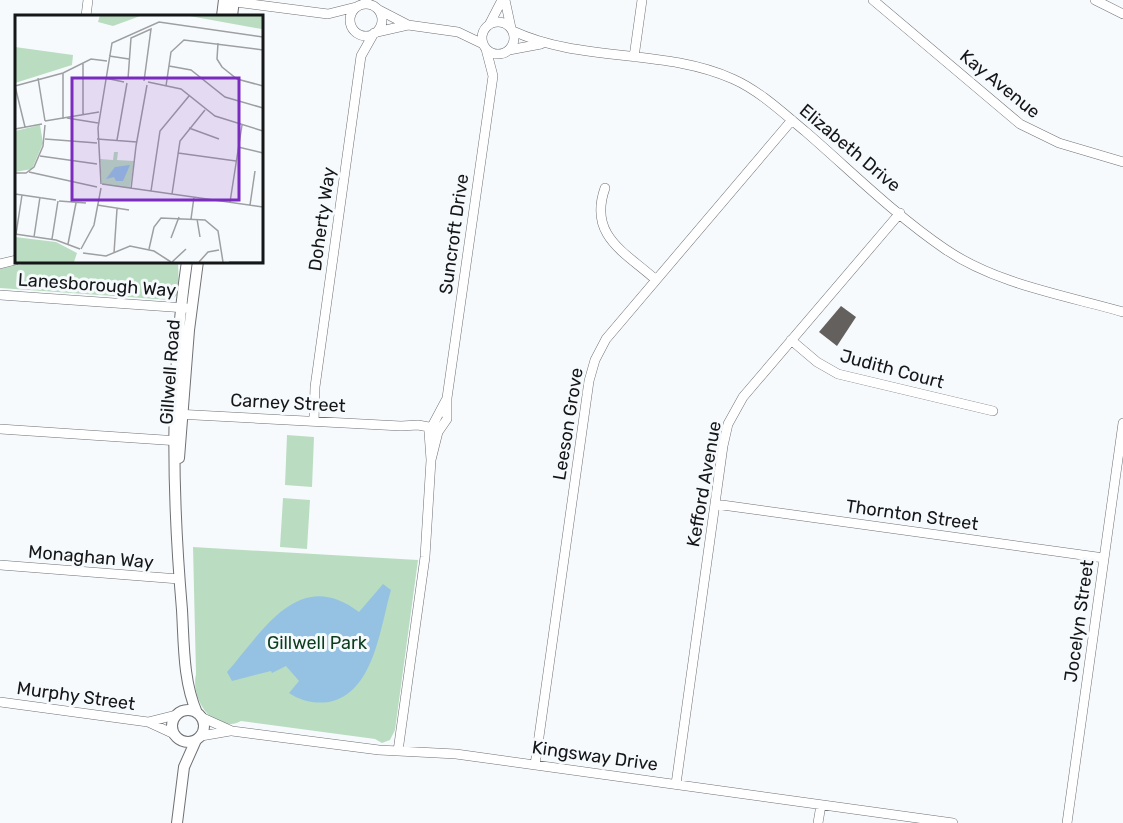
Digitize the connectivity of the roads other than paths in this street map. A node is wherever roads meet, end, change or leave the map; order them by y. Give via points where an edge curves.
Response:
1 (88, 0) edge
2 (229, 0) edge
3 (503, 0) edge
4 (642, 0) edge
5 (873, 0) edge
6 (1095, 0) edge
7 (358, 4) edge
8 (377, 6) edge
9 (328, 14) junction
10 (1123, 14) edge
11 (86, 15) edge
12 (222, 15) edge
13 (232, 15) edge
14 (408, 25) junction
15 (488, 26) junction
16 (352, 28) junction
17 (512, 30) junction
18 (376, 32) junction
19 (458, 32) junction
20 (543, 44) junction
21 (485, 47) junction
22 (507, 51) junction
23 (361, 56) junction
24 (634, 57) junction
25 (493, 75) junction
26 (792, 120) junction
27 (1123, 162) edge
28 (605, 188) dead end
29 (900, 213) junction
30 (15, 260) edge
31 (187, 262) edge
32 (198, 262) edge
33 (0, 264) edge
34 (656, 280) junction
35 (0, 295) edge
36 (186, 308) junction
37 (1123, 312) edge
38 (791, 340) junction
39 (993, 411) dead end
40 (178, 414) junction
41 (310, 421) junction
42 (1123, 423) edge
43 (0, 429) edge
44 (433, 430) junction
45 (177, 441) junction
46 (1120, 466) edge
47 (715, 504) junction
48 (1104, 558) junction
49 (0, 565) edge
50 (179, 579) junction
51 (188, 684) junction
52 (0, 702) edge
53 (177, 714) junction
54 (199, 715) junction
55 (148, 722) junction
56 (232, 730) junction
57 (175, 736) junction
58 (198, 738) junction
59 (398, 751) junction
60 (535, 765) junction
61 (184, 767) junction
62 (676, 784) junction
63 (821, 805) junction
64 (177, 823) edge
65 (818, 823) edge
66 (953, 823) edge
67 (1067, 823) edge

1 - 11 street
2 - 9 street
2 - 12 street
2 - 13 street
3 - 15 street
3 - 17 street
4 - 24 street
5 - 27 street, Kay Avenue via 1020,124 1059,143
6 - 10 street
7 - 8 street
7 - 9 street
7 - 16 street via 350,18
8 - 14 street
8 - 18 street via 382,24
9 - 16 street
14 - 18 street
14 - 19 street
15 - 17 street via 498,22
15 - 19 street
15 - 21 street via 482,36
16 - 18 street via 363,36
16 - 23 street, Doherty Way
17 - 20 street, Elizabeth Drive
17 - 22 street via 514,41
18 - 23 street, Doherty Way
19 - 21 street
20 - 22 street, Elizabeth Drive
20 - 24 street, Elizabeth Drive
21 - 22 street via 495,54
21 - 25 street, Suncroft Drive
22 - 25 street, Suncroft Drive
23 - 41 street, Doherty Way
24 - 26 street, Elizabeth Drive via 700,67 733,79
25 - 44 street, Suncroft Drive via 447,398
26 - 29 street, Elizabeth Drive
26 - 34 street, Leeson Grove
28 - 34 street via 599,208 604,231
29 - 37 street, Elizabeth Drive via 944,248 981,269
29 - 38 street, Kefford Avenue
30 - 33 street
31 - 36 street, Gillwell Road
32 - 36 street, Gillwell Road
34 - 60 street, Leeson Grove via 606,339 591,370
35 - 36 street, Lanesborough Way
36 - 40 street, Gillwell Road
38 - 39 street, Judith Court via 838,374
38 - 47 street, Kefford Avenue via 733,413 725,436
40 - 41 street, Carney Street
40 - 45 street, Gillwell Road
41 - 44 street, Carney Street
42 - 46 street, Jocelyn Street
43 - 45 street
44 - 59 street via 424,566
45 - 50 street, Gillwell Road
46 - 48 street, Jocelyn Street
47 - 48 street, Thornton Street
47 - 62 street, Kefford Avenue
48 - 67 street, Jocelyn Street
49 - 50 street, Monaghan Way
50 - 51 street, Gillwell Road
51 - 53 street, Gillwell Road
51 - 54 street, Gillwell Road
52 - 55 street, Murphy Street
53 - 54 street via 188,710
53 - 55 street, Murphy Street
53 - 57 street via 171,724
54 - 56 street, Kingsway Drive
54 - 58 street via 204,727
55 - 57 street, Murphy Street
56 - 58 street, Kingsway Drive
56 - 59 street, Kingsway Drive
57 - 58 street via 186,742
57 - 61 street
58 - 61 street
59 - 60 street, Kingsway Drive
60 - 62 street, Kingsway Drive
61 - 64 street
62 - 63 street, Kingsway Drive
63 - 65 street
63 - 66 street, Kingsway Drive

